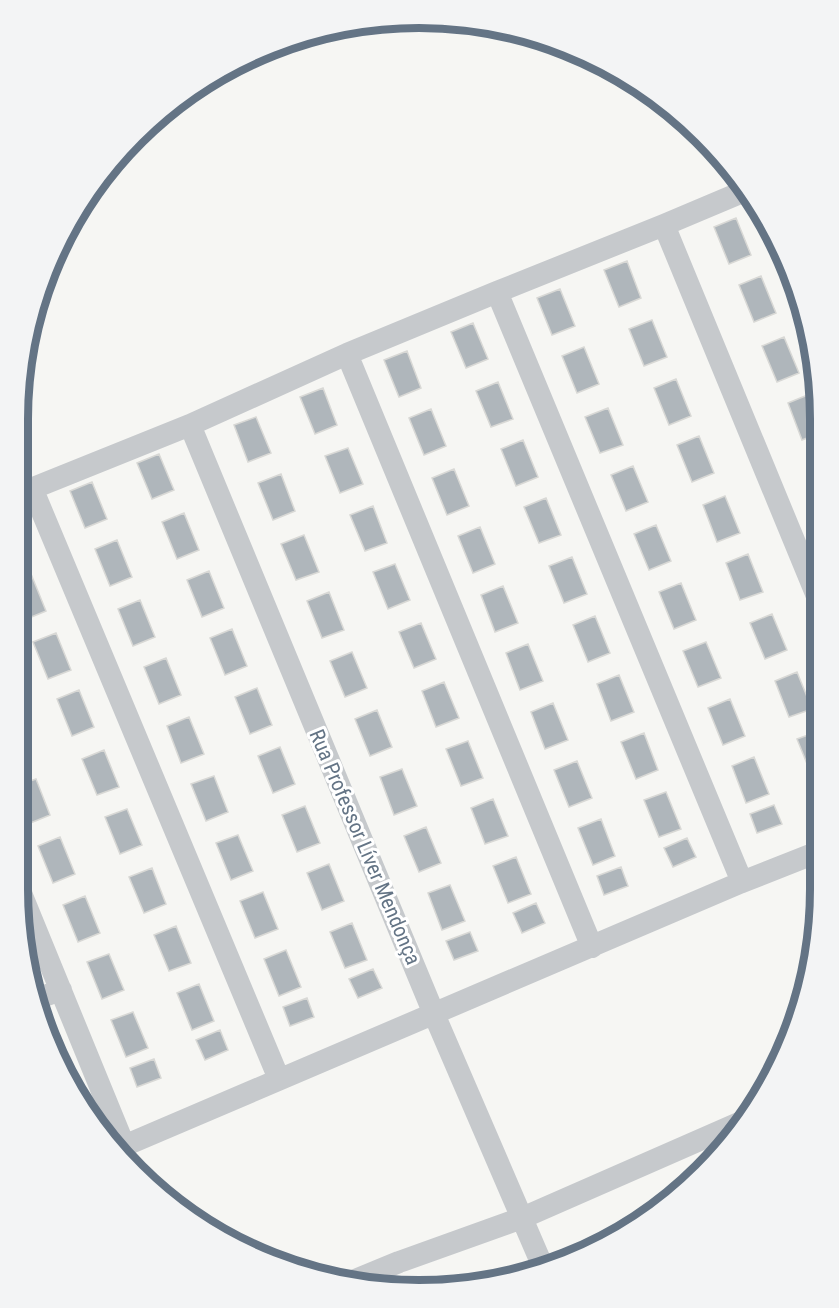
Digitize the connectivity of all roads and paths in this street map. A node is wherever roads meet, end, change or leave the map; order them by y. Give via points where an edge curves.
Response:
1 (739, 193) edge
2 (664, 225) junction
3 (498, 292) junction
4 (347, 354) junction
5 (190, 425) junction
6 (28, 489) edge
7 (28, 495) edge
8 (810, 580) edge
9 (810, 855) edge
10 (742, 882) junction
11 (29, 912) edge
12 (591, 947) junction
13 (61, 990) junction
14 (44, 996) edge
15 (434, 1014) junction
16 (279, 1078) junction
17 (730, 1127) edge
18 (118, 1137) edge
19 (126, 1145) edge
20 (522, 1218) junction
21 (540, 1260) edge
22 (366, 1276) edge

1 - 2 street
2 - 3 street
2 - 8 street
3 - 4 street
3 - 10 street
4 - 5 street
4 - 12 street
5 - 6 street
5 - 15 street, Rua Professor Líver Mendonça
7 - 16 street
9 - 10 street
10 - 12 street
11 - 13 street
12 - 15 street
13 - 14 street
13 - 18 street
15 - 16 street
15 - 20 street, Rua Professor Líver Mendonça
16 - 19 street
17 - 20 street
20 - 21 street, Rua Professor Líver Mendonça
20 - 22 street

